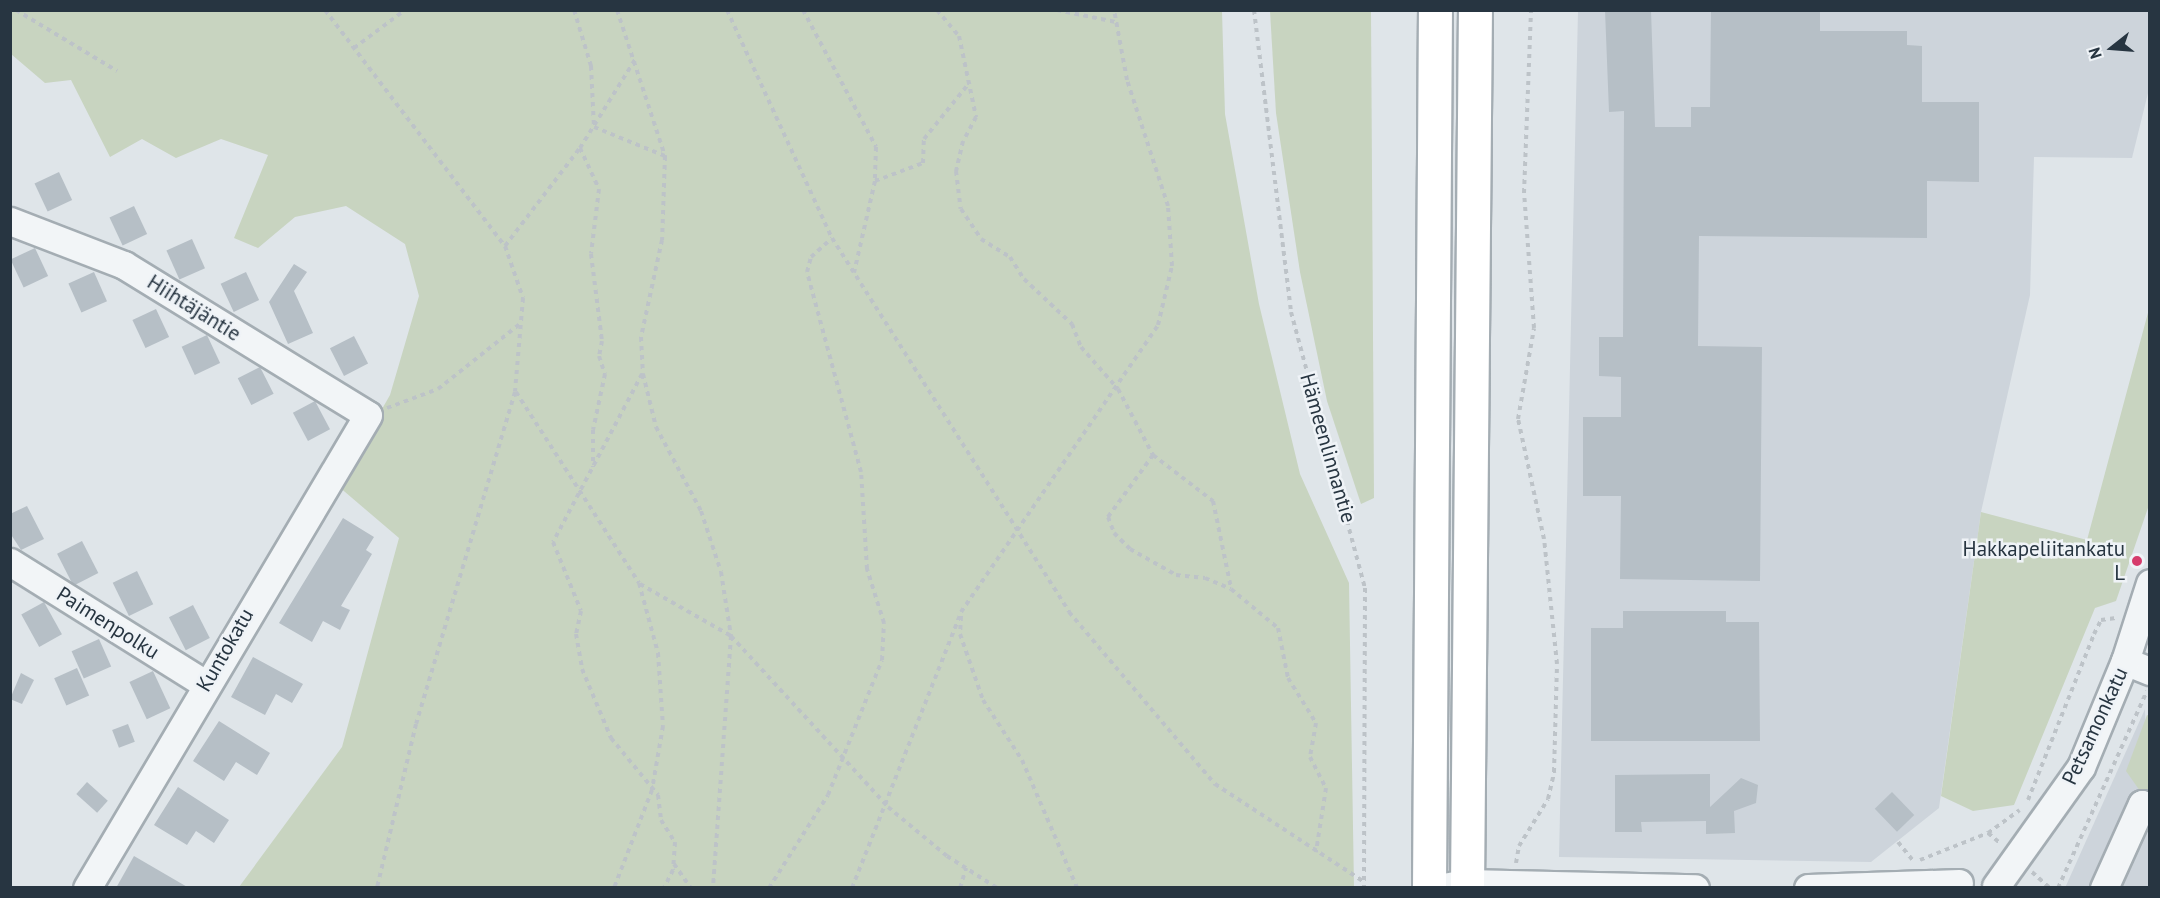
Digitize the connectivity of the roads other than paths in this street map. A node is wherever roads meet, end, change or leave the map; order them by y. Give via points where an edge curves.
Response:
1 (1436, 10) edge
2 (1475, 10) edge
3 (10, 221) edge
4 (368, 415) joint
5 (10, 562) edge
6 (2150, 583) edge
7 (2138, 666) edge
8 (205, 684) junction
9 (2150, 807) edge
10 (1956, 885) edge
11 (1457, 886) edge
12 (1997, 887) edge
13 (87, 888) edge
14 (1429, 888) edge
15 (1695, 888) edge
16 (1808, 888) edge
17 (2104, 888) edge

1 - 14 main road
2 - 11 main road
3 - 4 street, Hiihtäjäntie via 124,265
4 - 8 street, Kuntokatu
5 - 8 street, Paimenpolku
6 - 7 street, Petsamonkatu
7 - 12 street, Petsamonkatu via 2081,767
8 - 13 street, Kuntokatu
9 - 17 street via 2142,804
10 - 12 street via 1978,878
10 - 16 street via 1912,875
11 - 15 street via 1513,883

